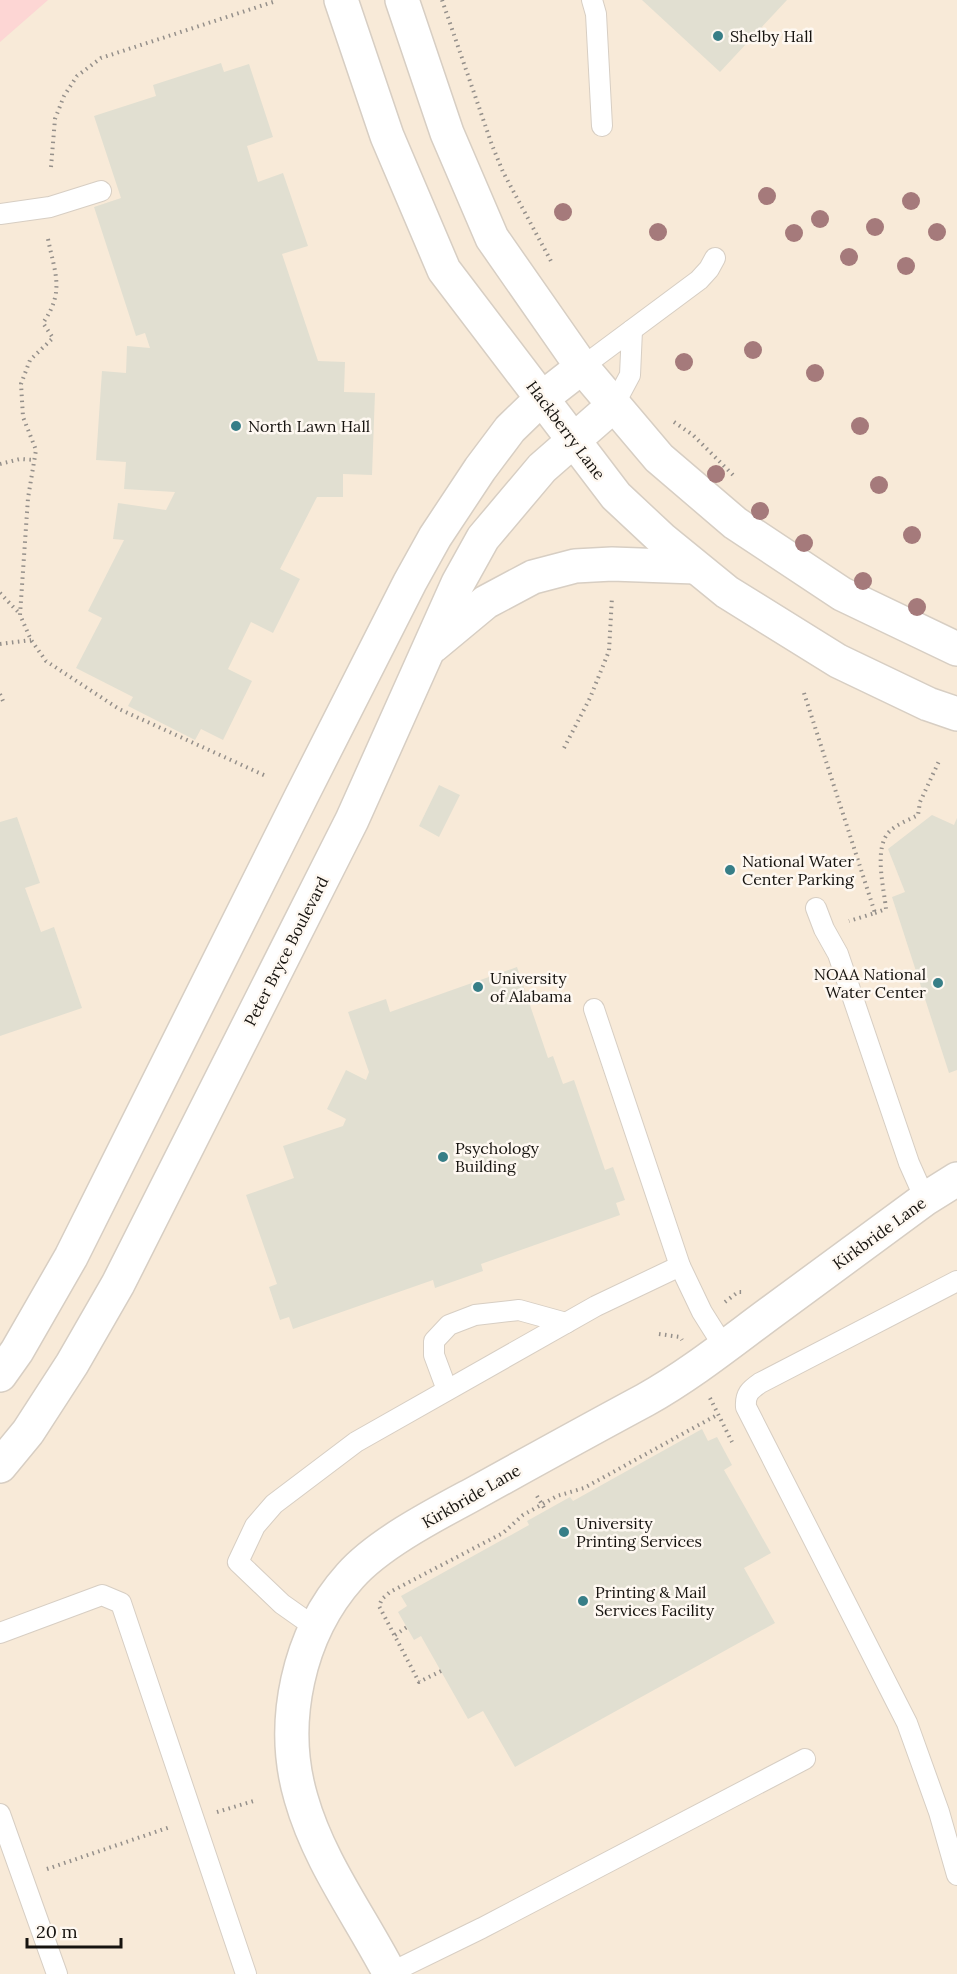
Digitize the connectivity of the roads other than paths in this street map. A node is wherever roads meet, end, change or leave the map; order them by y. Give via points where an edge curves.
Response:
1 (340, 0) edge
2 (402, 0) edge
3 (592, 0) edge
4 (602, 126) dead end
5 (102, 191) dead end
6 (0, 214) edge
7 (715, 258) dead end
8 (632, 330) junction
9 (582, 367) junction
10 (541, 399) junction
11 (614, 405) junction
12 (573, 441) junction
13 (695, 567) junction
14 (957, 649) edge
15 (427, 651) junction
16 (957, 714) edge
17 (816, 908) dead end
18 (594, 1009) dead end
19 (957, 1179) edge
20 (926, 1199) junction
21 (680, 1266) junction
22 (957, 1281) edge
23 (566, 1323) junction
24 (724, 1347) junction
25 (0, 1375) edge
26 (447, 1390) junction
27 (0, 1466) edge
28 (316, 1628) junction
29 (0, 1633) edge
30 (805, 1759) dead end
31 (0, 1815) edge
32 (957, 1875) edge
33 (57, 1974) edge
34 (246, 1974) edge
35 (390, 1974) edge

1 - 10 street, Hackberry Lane via 387,136 444,270
2 - 9 street via 447,133 492,238
3 - 4 lane
5 - 6 lane via 50,207
7 - 8 lane via 699,280
8 - 9 lane
8 - 11 lane via 630,375
9 - 10 street
9 - 11 street
10 - 12 street, Hackberry Lane
10 - 25 street via 510,429 480,469 415,573 71,1257
11 - 12 street, Peter Bryce Boulevard
11 - 14 street via 659,458 735,523 842,594
12 - 13 street, Hackberry Lane via 616,496
12 - 15 street, Peter Bryce Boulevard via 542,468 483,538
13 - 15 street via 584,565 532,577 486,602
13 - 16 street, Hackberry Lane via 726,592 838,661
15 - 27 street, Peter Bryce Boulevard via 352,819 118,1284 28,1432
17 - 20 lane via 838,954 909,1163
18 - 21 lane
19 - 20 street, Kirkbride Lane
20 - 24 street, Kirkbride Lane
21 - 23 lane
21 - 24 lane
22 - 32 lane via 760,1383 750,1390 746,1407 907,1723
23 - 26 lane
23 - 26 lane via 519,1310 475,1315 449,1325 434,1341 434,1354
24 - 28 street, Kirkbride Lane via 649,1398 442,1511 374,1553 350,1575
26 - 28 lane via 356,1442 274,1504 255,1526 238,1562 282,1604
28 - 35 street, Kirkbride Lane via 295,1689 291,1732 294,1768 314,1836
29 - 34 lane via 102,1595 121,1603
30 - 35 lane
31 - 33 lane

